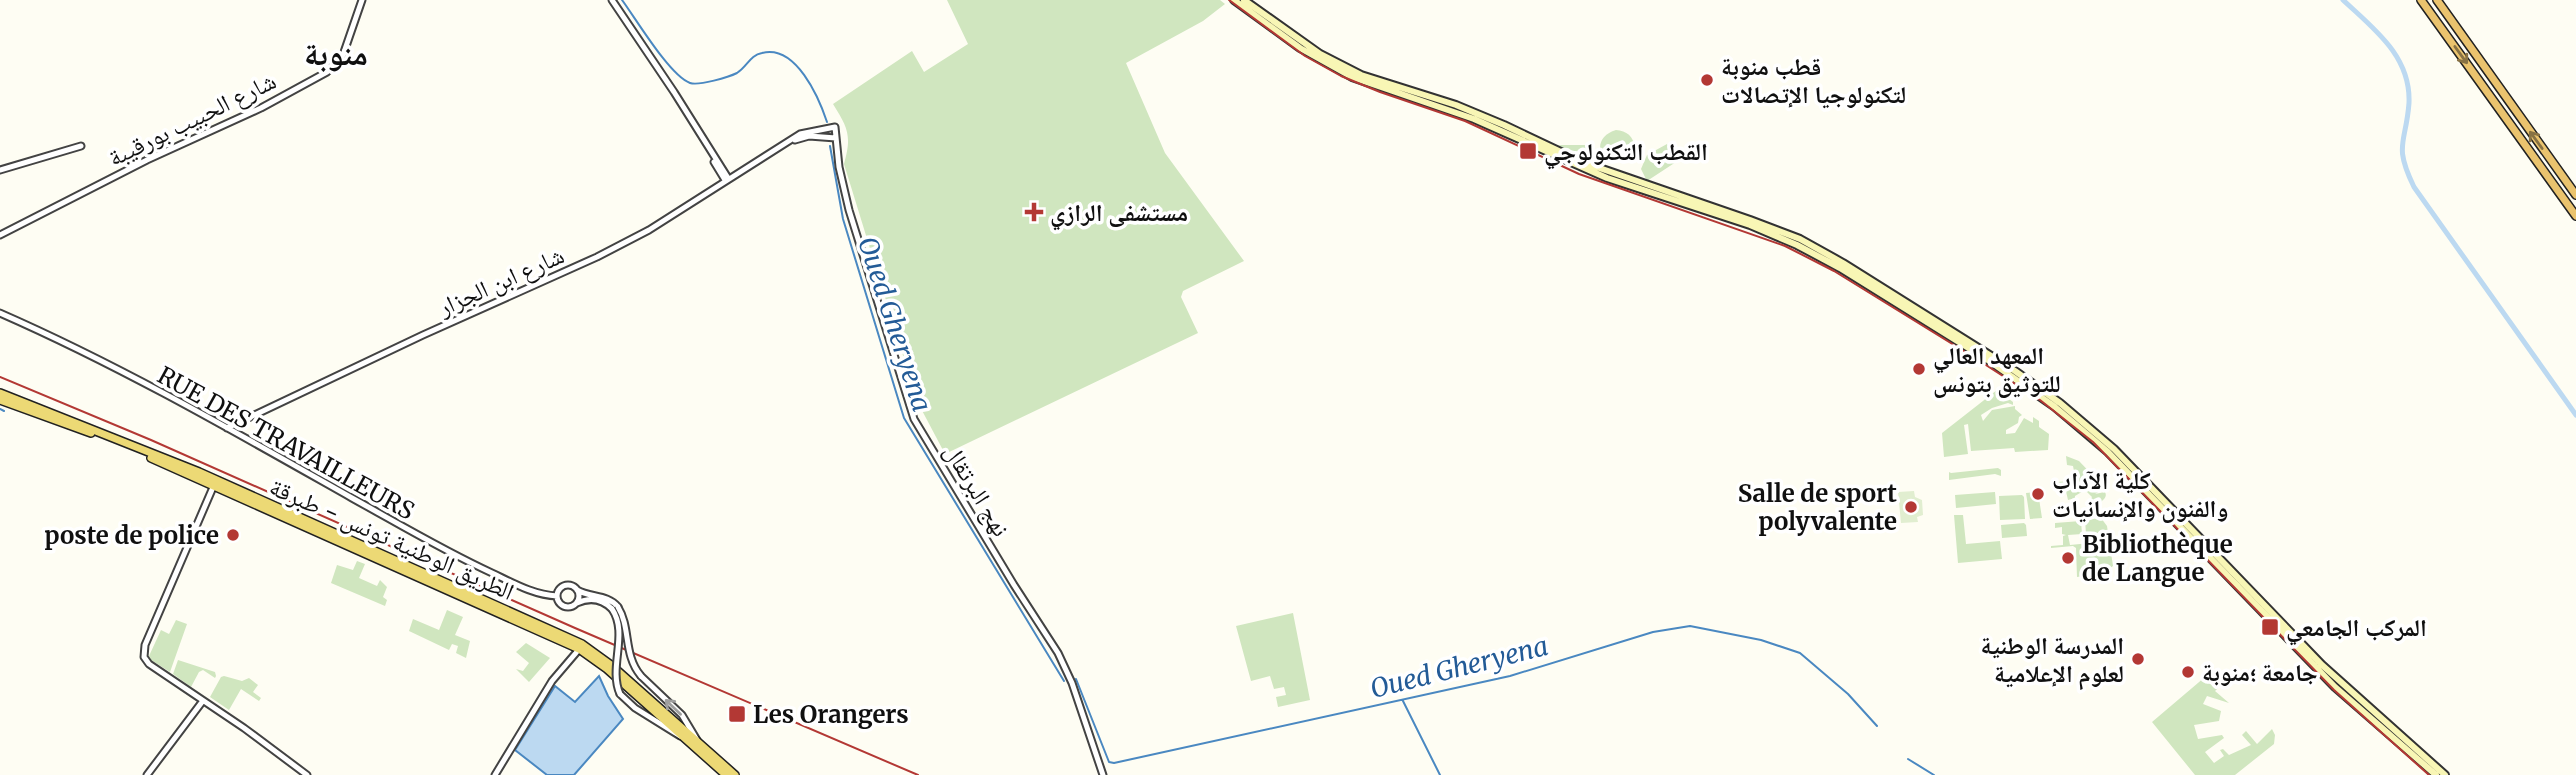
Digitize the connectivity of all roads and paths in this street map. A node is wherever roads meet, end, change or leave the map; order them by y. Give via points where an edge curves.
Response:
1 (362, 0) edge
2 (612, 0) edge
3 (1234, 0) edge
4 (1244, 0) edge
5 (2421, 0) edge
6 (2437, 0) edge
7 (835, 127) joint
8 (836, 138) junction
9 (81, 146) dead end
10 (780, 147) junction
11 (1556, 153) junction
12 (720, 169) junction
13 (0, 170) edge
14 (738, 172) junction
15 (726, 179) junction
16 (713, 188) junction
17 (2576, 195) edge
18 (2576, 216) edge
19 (0, 235) edge
20 (0, 313) edge
21 (0, 393) edge
22 (0, 400) edge
23 (227, 428) junction
24 (214, 483) junction
25 (2230, 573) junction
26 (576, 589) junction
27 (557, 596) junction
28 (575, 605) junction
29 (615, 608) junction
30 (581, 647) junction
31 (202, 702) junction
32 (694, 743) junction
33 (148, 775) edge
34 (307, 775) edge
35 (495, 775) edge
36 (726, 775) edge
37 (734, 775) edge
38 (1103, 775) edge
39 (2436, 775) edge
40 (2445, 775) edge

1 - 19 street, شارع الحبيب بورقيبة via 343,55 327,72
2 - 12 street
3 - 11 main road via 1300,48 1352,77
4 - 11 main road via 1349,69 1456,105
5 -> 18 highway
17 -> 6 highway
7 - 8 street, نهج البرتقال
7 - 10 street, شارع ابن الجزار via 800,134
8 - 10 street, شارع ابن الجزار via 809,136
8 - 38 street, نهج البرتقال via 849,210 914,419 1058,653
9 - 13 street
10 - 14 street, شارع ابن الجزار
11 - 25 main road via 1607,178 1774,234 1883,291 2062,412
12 - 14 street
12 - 15 street
12 - 16 street
14 - 15 street, شارع ابن الجزار
15 - 16 street, شارع ابن الجزار
16 - 23 street, شارع ابن الجزار via 597,257
20 - 23 street, RUE DES TRAVAILLEURS
21 - 24 main road, الطريق الوطنية تونس - طبرقة
22 - 24 main road, الطريق الوطنية تونس - طبرقة
23 - 27 street, RUE DES TRAVAILLEURS via 451,554 524,588
24 - 30 main road, الطريق الوطنية تونس - طبرقة
24 - 31 street via 143,653 147,663
25 - 39 main road via 2341,693
25 - 40 main road via 2332,674
26 - 27 street via 564,586
26 - 28 street
26 - 29 street via 608,598
27 - 28 street via 562,605
28 - 29 street via 593,600
32 -> 29 street, bridge via 681,715 640,676 631,659 624,617
29 - 32 street, bridge via 619,625 615,674 620,694 653,721
30 - 32 main road, الطريق الوطنية تونس - طبرقة
30 - 35 street via 552,681
31 - 33 street
31 - 34 street
32 - 36 main road, الطريق الوطنية تونس - طبرقة
32 - 37 main road, الطريق الوطنية تونس - طبرقة

